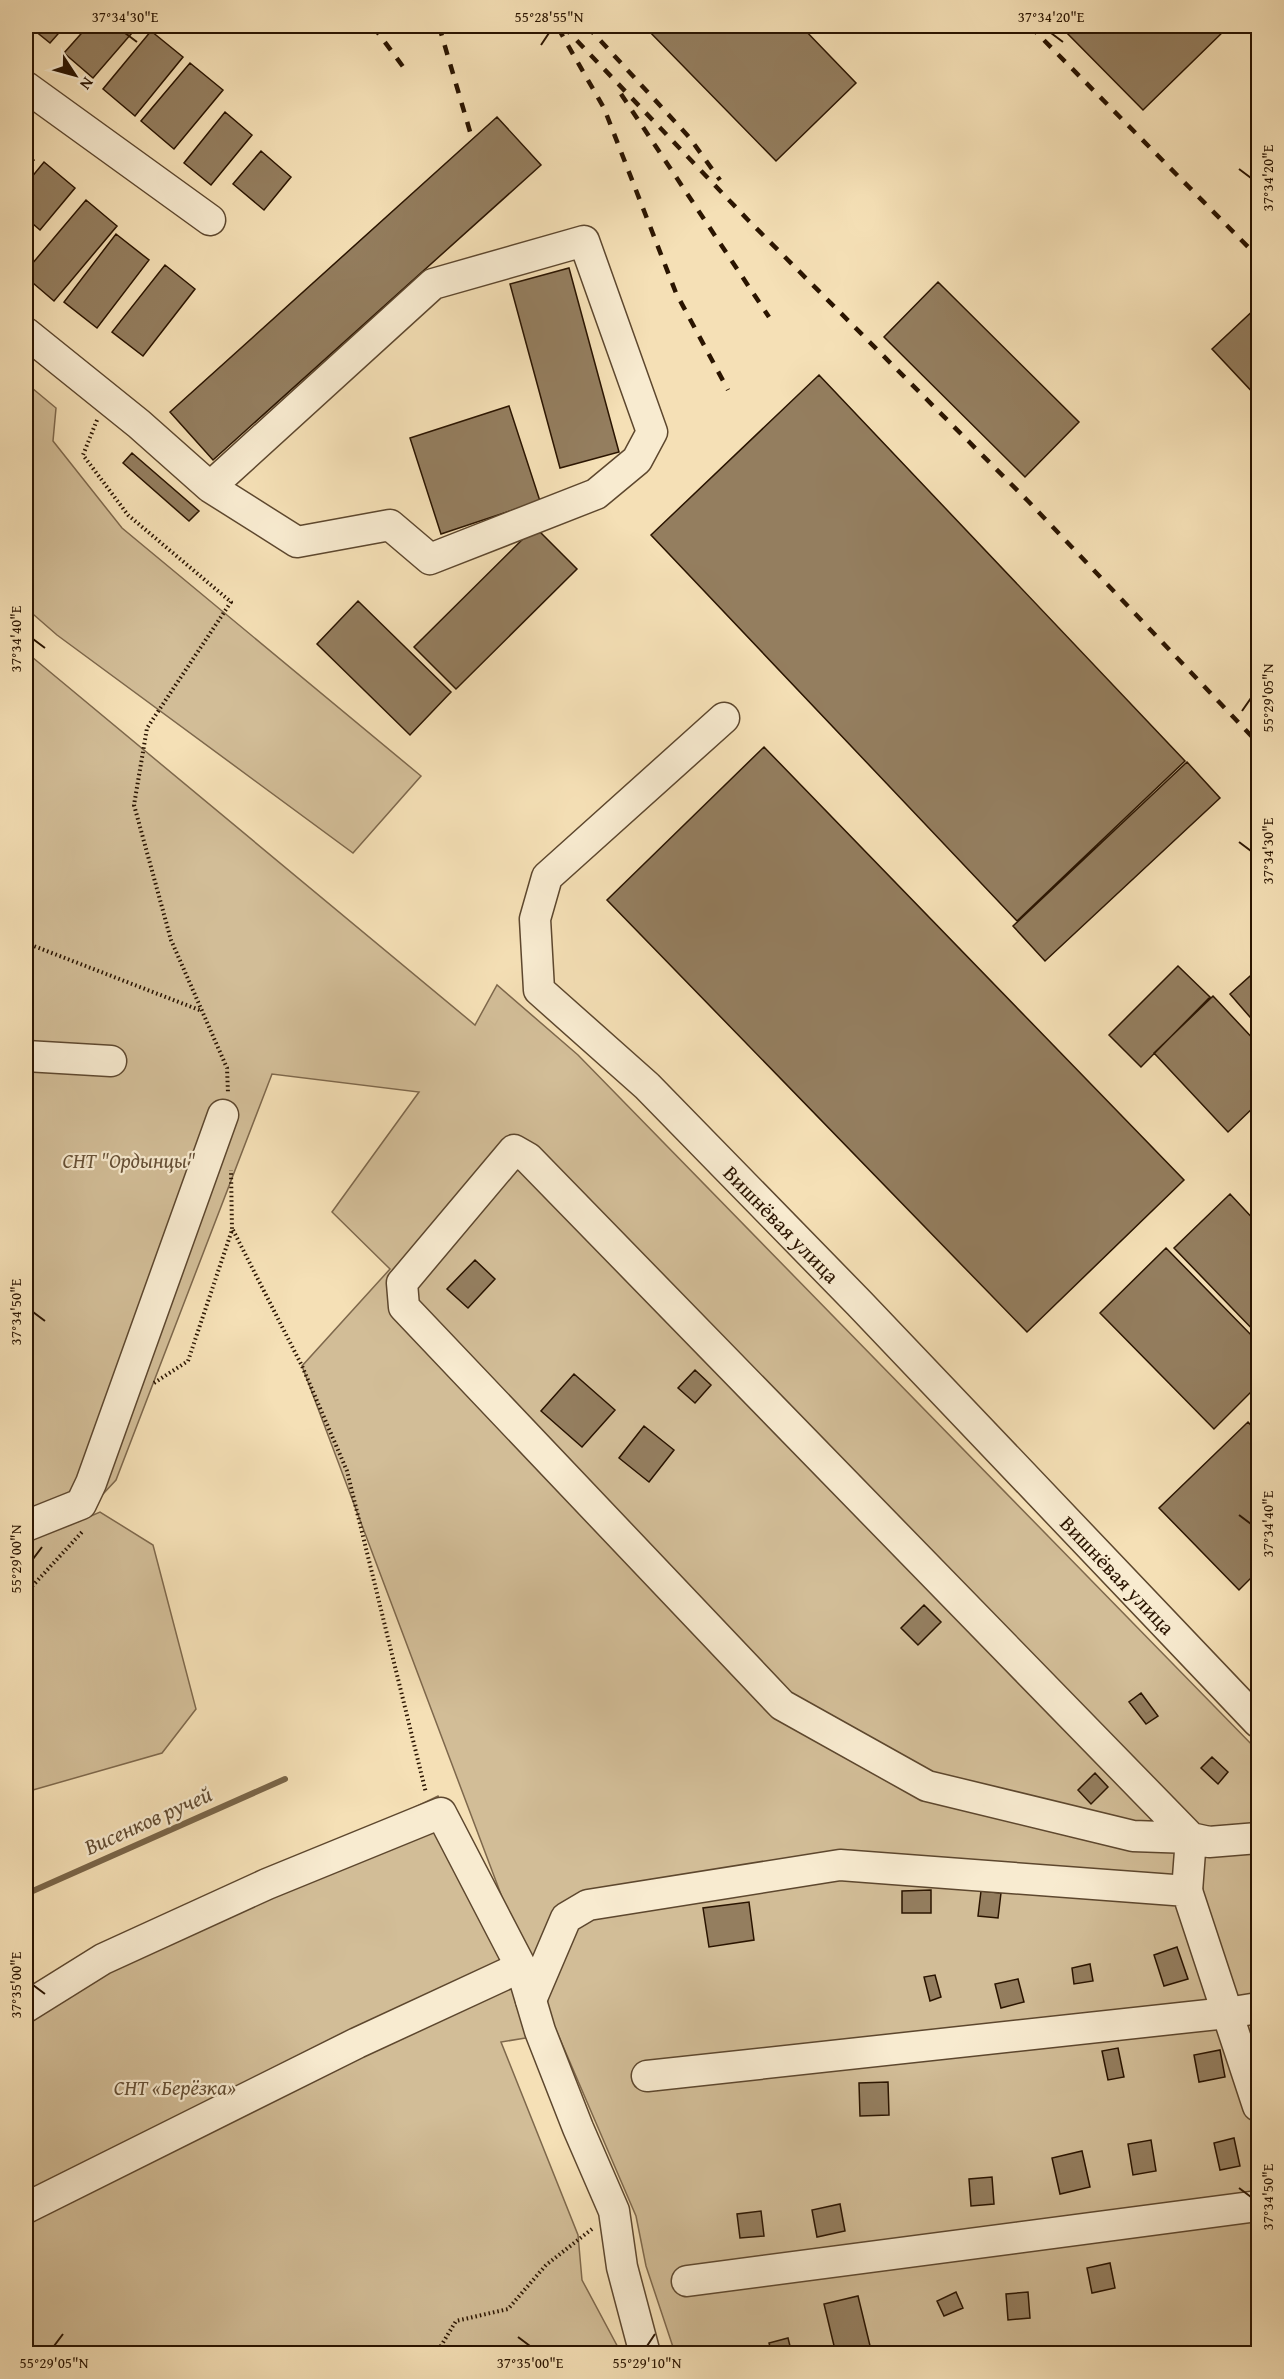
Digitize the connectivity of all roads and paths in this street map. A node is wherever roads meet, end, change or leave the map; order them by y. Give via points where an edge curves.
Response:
1 (26, 87) edge
2 (210, 220) dead end
3 (26, 333) edge
4 (106, 397) junction
5 (210, 487) junction
6 (724, 718) dead end
7 (26, 943) edge
8 (202, 1012) junction
9 (26, 1056) edge
10 (111, 1061) dead end
11 (226, 1109) joint
12 (230, 1161) dead end
13 (232, 1230) junction
14 (152, 1384) dead end
15 (26, 1526) edge
16 (85, 1529) dead end
17 (26, 1593) edge
18 (1258, 1722) edge
19 (441, 1813) junction
20 (1191, 1838) junction
21 (1258, 1838) edge
22 (1187, 1890) junction
23 (521, 1967) junction
24 (531, 2000) junction
25 (26, 2007) edge
26 (1258, 2008) edge
27 (1227, 2013) junction
28 (647, 2076) dead end
29 (1258, 2106) edge
30 (1258, 2206) edge
31 (26, 2208) edge
32 (614, 2211) junction
33 (687, 2281) dead end
34 (436, 2354) edge
35 (645, 2354) edge

1 - 2 street
3 - 4 street
4 - 5 street
4 - 8 path via 83,455 128,515 231,602 147,728 134,805 171,940
5 - 5 street via 297,542 390,525 430,560 596,494 637,460 652,432 584,241 433,284
6 - 18 street, Вишнёвая улица via 547,877 535,919 539,990 647,1086
7 - 8 path
8 - 11 path via 228,1068
9 - 10 street
11 - 15 street via 81,1504
12 - 13 path
13 - 14 path via 188,1361
13 - 19 path via 302,1366 347,1471 426,1793
16 - 17 path
19 - 23 street
19 - 25 street via 267,1884 103,1959
20 - 20 street via 1133,1836 927,1786 782,1705 405,1307 402,1283 514,1150 528,1158
20 - 21 street via 1209,1842
20 - 22 street
22 - 24 street via 840,1865 588,1905 567,1918
22 - 27 street
23 - 24 street
23 - 31 street via 357,2043
24 - 32 street via 578,2128
26 - 27 street
27 - 28 street
27 - 29 street
30 - 33 street
32 - 34 path via 546,2265 508,2309 456,2320
32 - 35 street via 622,2267

